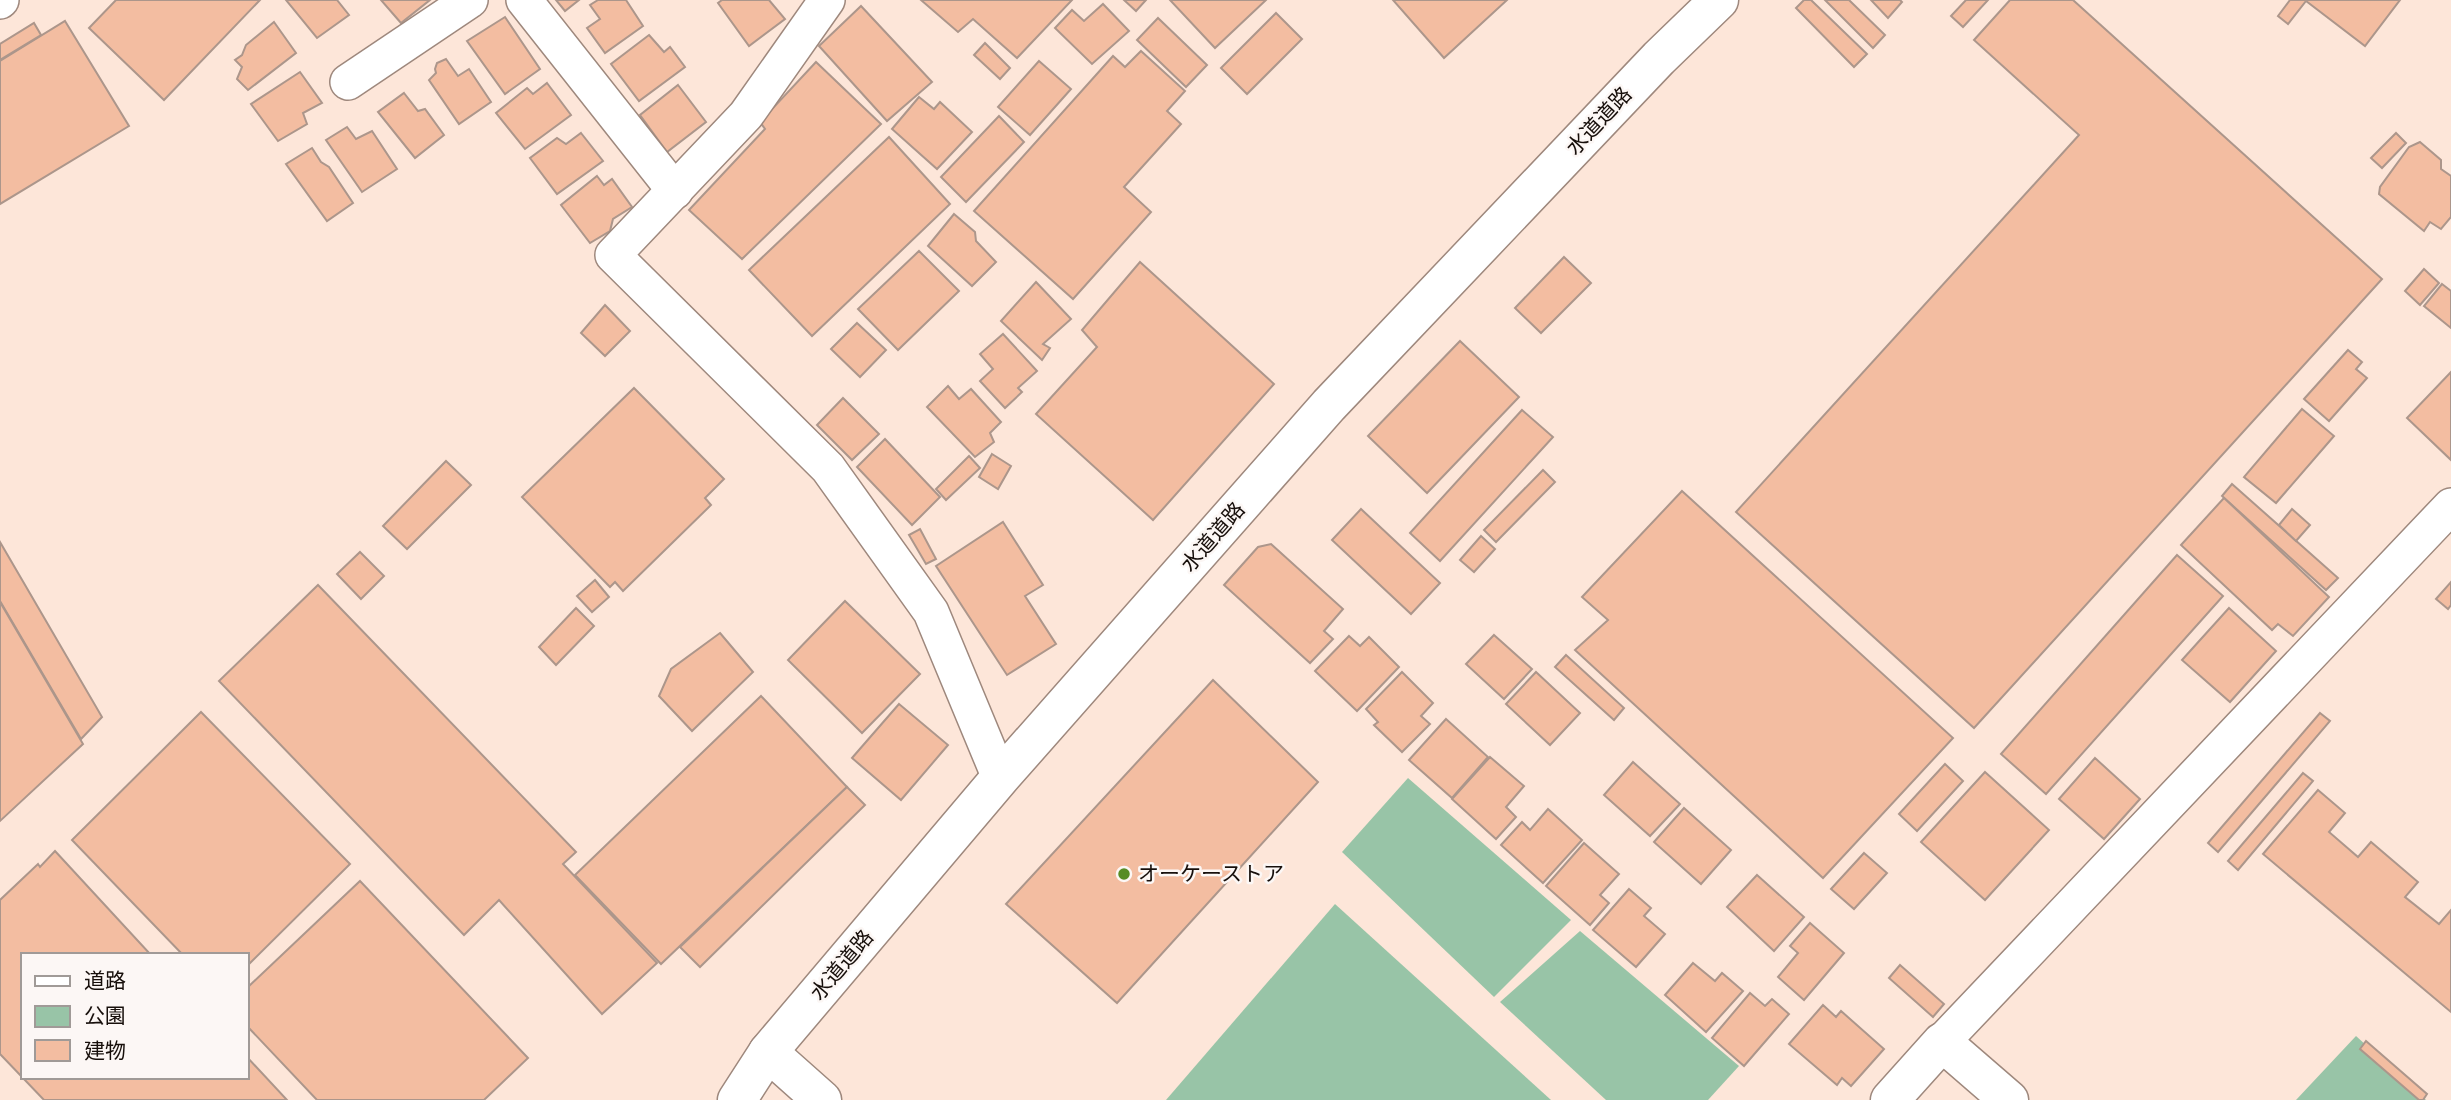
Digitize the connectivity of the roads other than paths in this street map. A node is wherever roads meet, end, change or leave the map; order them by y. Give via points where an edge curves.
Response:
1 (470, 0) edge
2 (524, 0) edge
3 (1719, 0) edge
4 (821, 3) edge
5 (348, 82) dead end
6 (676, 191) junction
7 (2451, 506) edge
8 (1000, 778) junction
9 (1942, 1042) junction
10 (768, 1052) junction
11 (737, 1100) edge
12 (822, 1100) edge
13 (1890, 1100) edge
14 (2008, 1100) edge

1 - 5 street
2 - 6 street
3 - 8 street, 水道道路 via 1329,405
4 - 6 street via 746,115
6 - 8 street via 613,255 828,468 931,612
7 - 9 street
8 - 10 street, 水道道路
9 - 13 street
9 - 14 street
10 - 11 street, 水道道路
10 - 12 street

